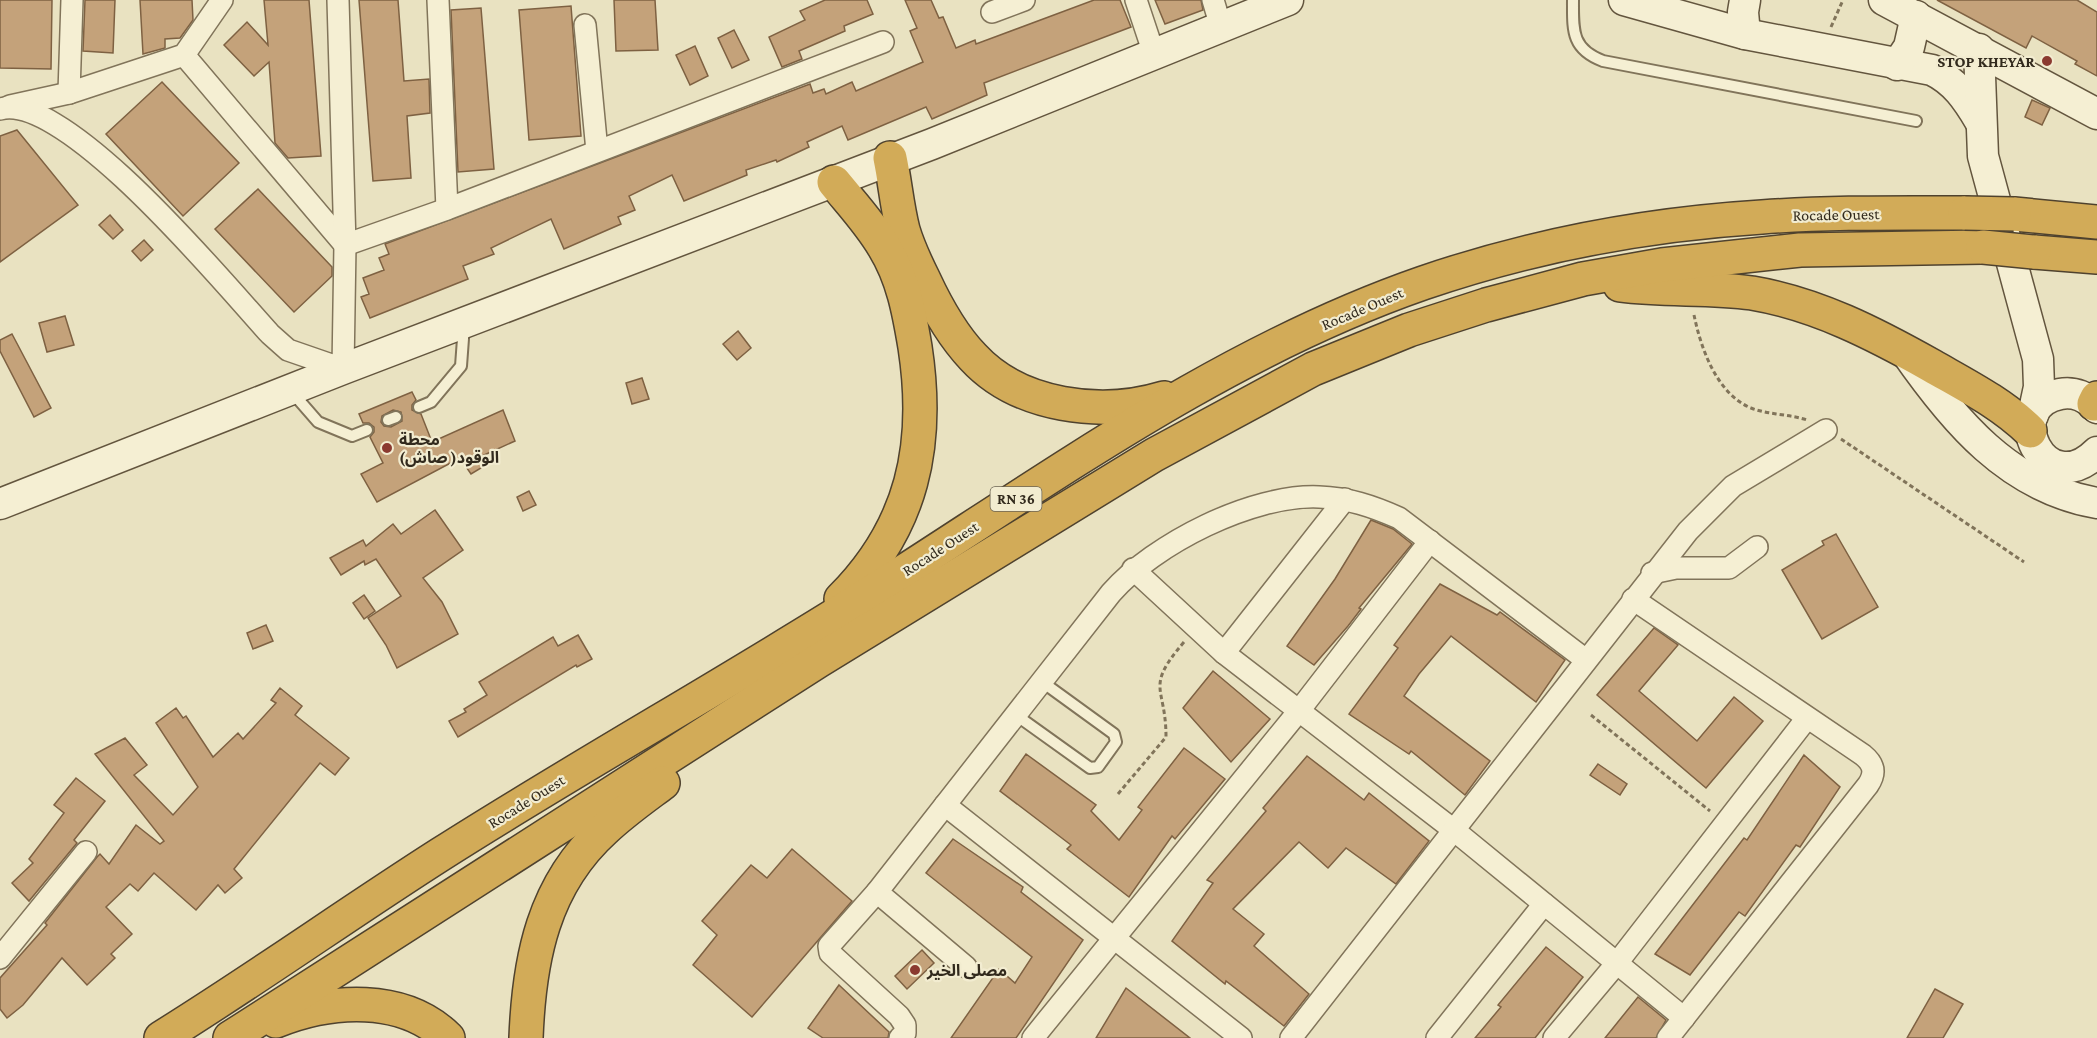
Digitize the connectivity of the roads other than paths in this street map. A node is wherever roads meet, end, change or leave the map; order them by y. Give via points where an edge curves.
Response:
1 (72, 0) edge
2 (222, 0) edge
3 (338, 0) edge
4 (438, 0) edge
5 (1024, 0) edge
6 (1136, 0) edge
7 (1288, 0) edge
8 (1573, 0) edge
9 (1624, 0) edge
10 (1745, 0) edge
11 (1884, 0) edge
12 (992, 12) dead end
13 (1217, 13) edge
14 (1916, 16) junction
15 (585, 25) dead end
16 (1745, 34) junction
17 (883, 42) dead end
18 (1980, 49) junction
19 (1154, 54) junction
20 (184, 56) junction
21 (1898, 65) junction
22 (69, 93) junction
23 (3, 108) edge
24 (2097, 114) edge
25 (1916, 121) dead end
26 (1980, 121) junction
27 (932, 144) junction
28 (597, 151) junction
29 (890, 158) junction
30 (834, 182) junction
31 (899, 204) junction
32 (447, 209) junction
33 (2097, 222) edge
34 (345, 245) junction
35 (2097, 257) edge
36 (1583, 279) junction
37 (465, 324) junction
38 (2035, 344) junction
39 (1905, 351) junction
40 (343, 369) junction
41 (291, 391) junction
42 (1189, 391) junction
43 (2090, 401) edge
44 (419, 407) dead end
45 (2031, 423) junction
46 (1826, 429) dead end
47 (366, 430) dead end
48 (2097, 452) edge
49 (2084, 470) edge
50 (1345, 499) junction
51 (2097, 503) edge
52 (0, 504) edge
53 (1430, 541) junction
54 (1756, 547) dead end
55 (1133, 569) junction
56 (1652, 573) junction
57 (1633, 599) junction
58 (806, 634) junction
59 (1224, 653) junction
60 (1586, 660) junction
61 (801, 672) junction
62 (1041, 681) junction
63 (1298, 712) junction
64 (1016, 715) junction
65 (1808, 718) junction
66 (945, 805) junction
67 (1455, 831) junction
68 (86, 852) dead end
69 (877, 892) junction
70 (1544, 904) junction
71 (1115, 938) junction
72 (0, 958) edge
73 (1617, 963) junction
74 (966, 967) dead end
75 (1684, 1018) junction
76 (161, 1038) edge
77 (230, 1038) edge
78 (236, 1038) edge
79 (448, 1038) edge
80 (526, 1038) edge
81 (900, 1038) edge
82 (1033, 1038) edge
83 (1241, 1038) edge
84 (1291, 1038) edge
85 (1437, 1038) edge
86 (1554, 1038) edge
87 (1668, 1038) edge

1 - 22 street
2 - 20 street
3 - 34 street
4 - 32 street
5 - 12 street
6 - 19 street
7 - 13 main road
8 - 25 lane via 1574,36 1591,57
9 - 16 main road
10 - 16 main road
11 - 14 main road
13 - 19 main road
14 - 18 main road
14 - 21 main road via 1909,47
15 - 28 street
16 - 21 main road
17 - 28 street
18 - 24 main road
18 - 26 main road
19 - 27 main road
20 - 22 street
20 - 34 street
21 - 26 main road via 1922,67 1943,75 1960,90
22 - 23 street
23 - 40 street via 46,117 79,141 150,202 288,350
26 - 38 main road via 1988,181
27 - 29 main road
27 - 31 main road via 907,178
28 - 32 street
29 - 30 main road
29 - 31 highway
30 - 37 main road
30 - 58 highway via 885,248 907,297 922,417 910,487 885,544 852,587
31 - 42 highway via 903,230 934,302 974,358 996,376 1021,390 1076,406 1128,406
32 - 34 street
33 - 42 highway, Rocade Ouest / RN 36, bridge via 2014,214 1799,215 1619,235 1468,269 1377,300
34 - 40 street
35 - 36 highway, Rocade Ouest, bridge via 1983,247 1800,250 1662,265
36 - 39 highway via 1636,287 1728,290 1775,298 1834,316
36 - 61 highway, Rocade Ouest via 1409,330 1313,369 1154,455
37 - 40 main road
37 - 44 lane via 461,366 431,402
38 - 43 main road via 2047,366
38 - 45 main road via 2039,380
39 - 45 highway
39 - 51 main road via 1937,396 1998,459 2035,483
40 - 41 main road
41 - 47 lane via 318,422 352,436
41 - 52 main road
42 - 58 highway, Rocade Ouest / RN 36
43 - 45 main road via 2055,395 2046,399
45 - 49 main road via 2036,450 2043,458
46 - 56 street via 1733,486
48 - 49 main road via 2081,465
50 - 53 street via 1369,504 1399,518
50 - 55 street via 1316,496 1279,501 1234,514 1194,531
50 - 59 street
53 - 60 street
53 - 63 street
54 - 56 street via 1730,568
55 - 59 street
55 - 62 street
56 - 57 street
57 - 60 street
57 - 65 street
58 - 76 highway, Rocade Ouest / RN 36 via 636,733 438,856
59 - 63 street
60 - 67 street
61 - 77 highway, Rocade Ouest
61 - 80 highway via 604,830 584,852 558,891 535,949
62 - 64 street
62 - 64 lane via 1114,734 1116,742 1098,767 1090,768
63 - 67 street
63 - 71 street
64 - 66 street
65 - 73 street
65 - 75 street via 1870,760 1873,777
66 - 69 street
66 - 71 street
67 - 70 street
67 - 84 street
68 - 72 street
69 - 74 street
69 - 81 street via 830,946 830,953 898,1016 905,1025
70 - 73 street
70 - 85 street
71 - 82 street
71 - 83 street
73 - 75 street
73 - 86 street
75 - 87 street
78 - 79 highway via 283,1018 357,1003 400,1010 436,1027

